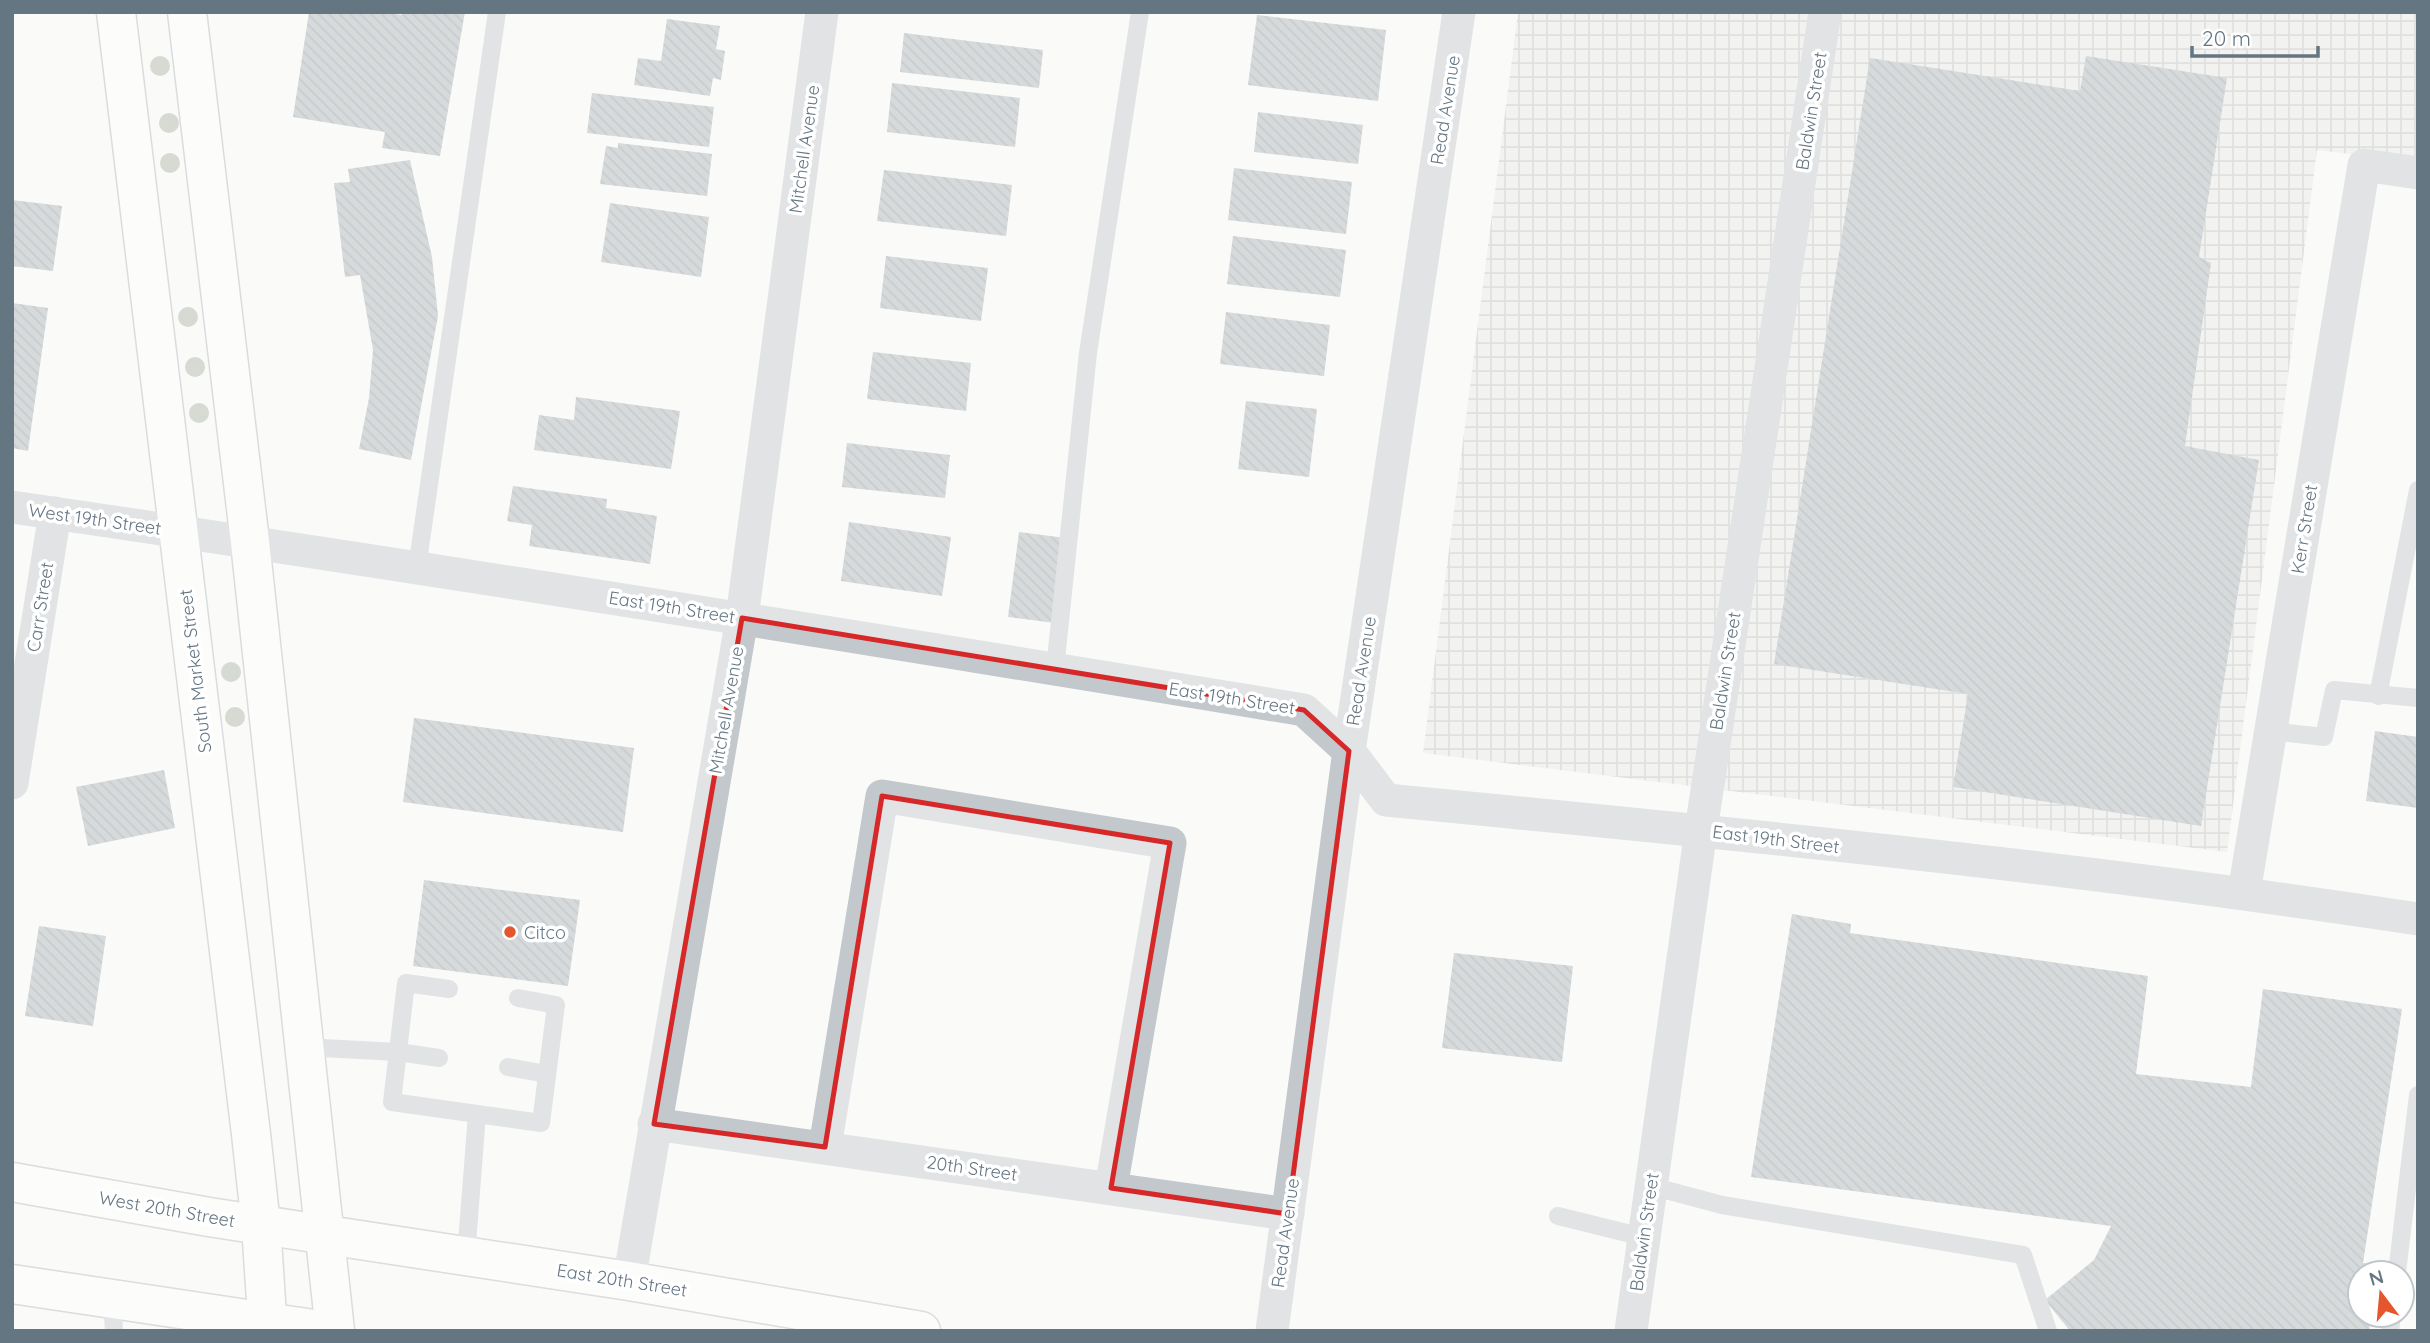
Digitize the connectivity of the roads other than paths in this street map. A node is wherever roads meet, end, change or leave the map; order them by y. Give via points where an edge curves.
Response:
1 (116, 12) edge
2 (497, 12) edge
3 (822, 12) edge
4 (1140, 12) edge
5 (1459, 12) edge
6 (1825, 12) edge
7 (190, 19) edge
8 (2418, 173) edge
9 (2418, 490) edge
10 (12, 507) edge
11 (55, 513) junction
12 (178, 531) junction
13 (250, 542) junction
14 (417, 568) junction
15 (742, 618) junction
16 (1055, 669) junction
17 (2378, 696) junction
18 (2418, 698) edge
19 (2271, 731) junction
20 (1349, 751) junction
21 (12, 783) edge
22 (1701, 830) junction
23 (2244, 893) junction
24 (2418, 919) edge
25 (449, 989) dead end
26 (518, 998) dead end
27 (303, 1047) junction
28 (398, 1052) junction
29 (439, 1058) dead end
30 (508, 1068) dead end
31 (547, 1074) junction
32 (2418, 1095) edge
33 (477, 1114) junction
34 (654, 1124) junction
35 (825, 1147) junction
36 (12, 1182) edge
37 (1651, 1186) junction
38 (1111, 1188) junction
39 (1288, 1214) junction
40 (1558, 1216) dead end
41 (261, 1225) junction
42 (323, 1233) junction
43 (1643, 1237) junction
44 (466, 1256) junction
45 (2398, 1259) edge
46 (629, 1281) junction
47 (12, 1284) edge
48 (113, 1315) edge
49 (268, 1327) edge
50 (327, 1331) edge
51 (335, 1331) edge
52 (921, 1331) edge
53 (1272, 1331) edge
54 (1630, 1331) edge
55 (2049, 1331) edge

1 - 12 main road, South Market Street
2 - 14 lane
3 - 15 street, Mitchell Avenue
4 - 16 lane via 1088,353
5 - 20 street, Read Avenue
6 - 22 street, Baldwin Street
7 - 13 main road
8 - 19 street, Kerr Street via 2364,165
9 - 17 lane
10 - 11 street, West 19th Street
11 - 12 street, West 19th Street
11 - 21 street, Carr Street
12 - 13 street, East 19th Street
12 - 41 main road, South Market Street
13 - 14 street, East 19th Street
13 - 27 main road
14 - 15 street, East 19th Street
15 - 16 street, East 19th Street
15 - 34 street, Mitchell Avenue
16 - 20 street, East 19th Street via 1304,710
17 - 18 lane
17 - 19 lane via 2334,690 2324,737
19 - 23 street, Kerr Street
20 - 22 street, East 19th Street via 1386,800
20 - 39 street, Read Avenue
22 - 23 street, East 19th Street
22 - 37 street, Baldwin Street
23 - 24 street, East 19th Street
25 - 28 lane via 407,983
26 - 31 lane via 556,1005
27 - 28 lane
27 - 42 main road
28 - 29 lane
28 - 33 lane via 392,1102
30 - 31 lane
31 - 33 lane via 541,1123
32 - 45 lane
33 - 44 lane
34 - 35 street, 20th Street
34 - 46 street, Mitchell Avenue
35 - 38 street, 20th Street
35 - 38 street via 882,796 1170,843
36 - 41 main road, West 20th Street
37 - 43 street, Baldwin Street
37 - 55 lane via 1722,1205 2023,1255
38 - 39 street, 20th Street
39 - 53 street, Read Avenue
40 - 43 lane
41 - 42 main road, West 20th Street
41 - 49 main road, South Market Street
42 - 44 main road, East 20th Street
42 - 51 main road
43 - 54 street, Baldwin Street
44 - 46 main road, East 20th Street
46 - 52 main road, East 20th Street
47 - 48 main road
48 - 49 main road
49 - 50 main road

